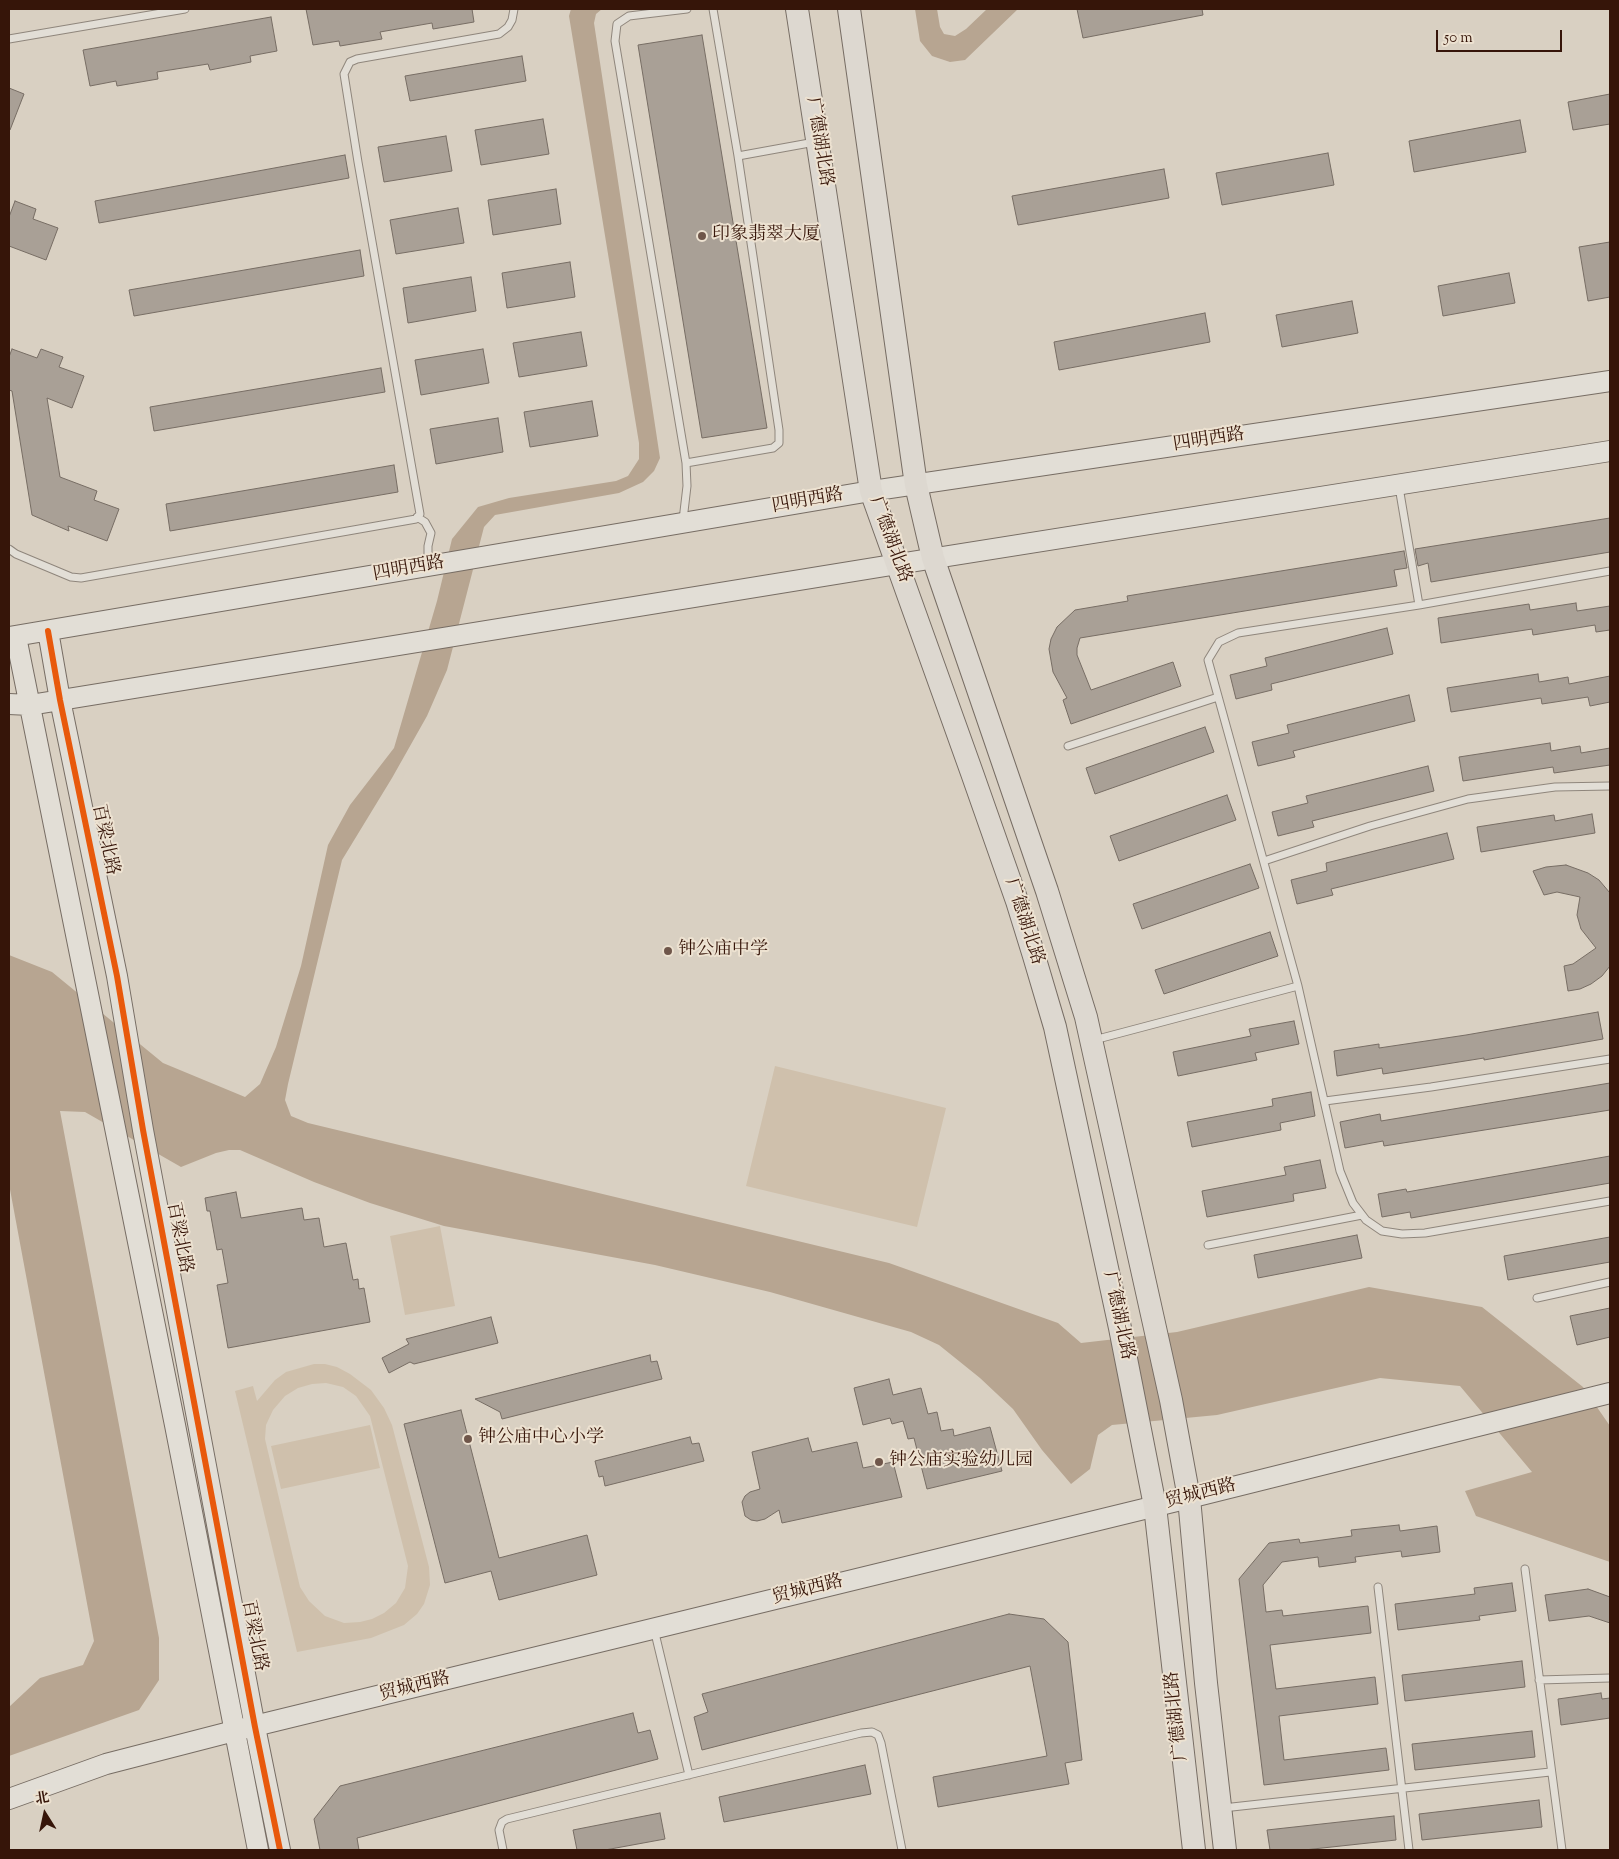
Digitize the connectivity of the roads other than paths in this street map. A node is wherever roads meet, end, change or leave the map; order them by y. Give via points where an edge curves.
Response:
1 (185, 9) edge
2 (514, 9) edge
3 (687, 9) edge
4 (713, 9) edge
5 (797, 9) edge
6 (848, 9) edge
7 (9, 40) edge
8 (818, 142) junction
9 (738, 156) junction
10 (1610, 381) edge
11 (1610, 451) edge
12 (686, 462) junction
13 (916, 485) junction
14 (1399, 485) junction
15 (871, 491) junction
16 (417, 518) junction
17 (682, 523) junction
18 (9, 549) edge
19 (933, 558) junction
20 (898, 564) junction
21 (434, 566) junction
22 (1610, 572) edge
23 (1419, 605) junction
24 (48, 631) junction
25 (12, 637) edge
26 (1218, 697) junction
27 (60, 700) junction
28 (9, 704) edge
29 (30, 705) junction
30 (1068, 746) dead end
31 (1610, 786) edge
32 (1264, 861) junction
33 (1298, 986) junction
34 (1091, 1040) junction
35 (1610, 1058) edge
36 (1324, 1101) junction
37 (1610, 1201) edge
38 (1362, 1215) junction
39 (1208, 1245) dead end
40 (1610, 1282) edge
41 (1537, 1298) dead end
42 (1610, 1393) edge
43 (1189, 1498) junction
44 (1155, 1506) junction
45 (1525, 1568) dead end
46 (1378, 1586) dead end
47 (654, 1629) junction
48 (1610, 1678) edge
49 (1539, 1680) junction
50 (255, 1727) junction
51 (234, 1731) junction
52 (1550, 1772) junction
53 (690, 1775) junction
54 (1402, 1788) junction
55 (9, 1799) edge
56 (1220, 1808) junction
57 (258, 1850) edge
58 (280, 1850) edge
59 (502, 1850) edge
60 (902, 1850) edge
61 (1194, 1850) edge
62 (1225, 1850) edge
63 (1409, 1850) edge
64 (1562, 1850) edge

1 - 7 lane
2 - 16 lane via 508,27 499,34 357,60 350,62 344,74 420,514
3 - 12 lane via 629,16 617,24 615,41
4 - 9 lane
5 - 8 main road, 广德湖北路
6 - 13 main road, 广德湖北路
8 - 9 lane
8 - 15 main road, 广德湖北路
9 - 12 lane via 779,443 773,448
10 - 13 main road, 四明西路
11 - 14 main road
12 - 17 lane via 687,486
13 - 15 main road, 四明西路
13 - 19 main road, 广德湖北路
14 - 19 main road
14 - 23 lane
15 - 17 main road, 四明西路
15 - 20 main road, 广德湖北路
16 - 18 lane via 81,578 71,577
16 - 21 lane via 425,522 431,533 427,556
17 - 21 main road, 四明西路
19 - 20 main road
19 - 34 main road, 广德湖北路 via 1047,891
20 - 27 main road
20 - 44 main road, 广德湖北路 via 1017,901 1055,1028 1138,1411
21 - 24 main road, 四明西路
22 - 23 lane
23 - 26 lane via 1232,636 1219,642 1208,660
24 - 25 main road, 四明西路
24 - 27 main road, 百梁北路
25 - 29 main road, 百梁北路
26 - 30 lane
26 - 32 lane
27 - 29 main road
27 - 50 main road, 百梁北路 via 117,976
28 - 29 main road
29 - 51 main road, 百梁北路
31 - 32 lane via 1555,787 1468,799 1370,826
32 - 33 lane
33 - 34 lane
33 - 36 lane
34 - 43 main road, 广德湖北路 via 1171,1400
35 - 36 lane
36 - 38 lane via 1340,1171 1353,1203
37 - 38 lane via 1425,1233 1382,1231
38 - 39 lane
40 - 41 lane
42 - 43 main road, 贸城西路
43 - 44 main road, 贸城西路
43 - 56 main road, 广德湖北路
44 - 47 main road, 贸城西路
44 - 61 main road, 广德湖北路
45 - 49 lane
46 - 54 lane
47 - 50 main road, 贸城西路
47 - 53 lane
48 - 49 lane
49 - 52 lane
50 - 51 main road, 贸城西路
50 - 58 main road, 百梁北路
51 - 55 main road, 贸城西路 via 106,1764
51 - 57 main road, 百梁北路
52 - 54 lane
52 - 64 lane
53 - 59 lane via 507,1819 499,1830
53 - 60 lane via 872,1732 878,1735 881,1743
54 - 56 lane
54 - 63 lane
56 - 62 main road, 广德湖北路

